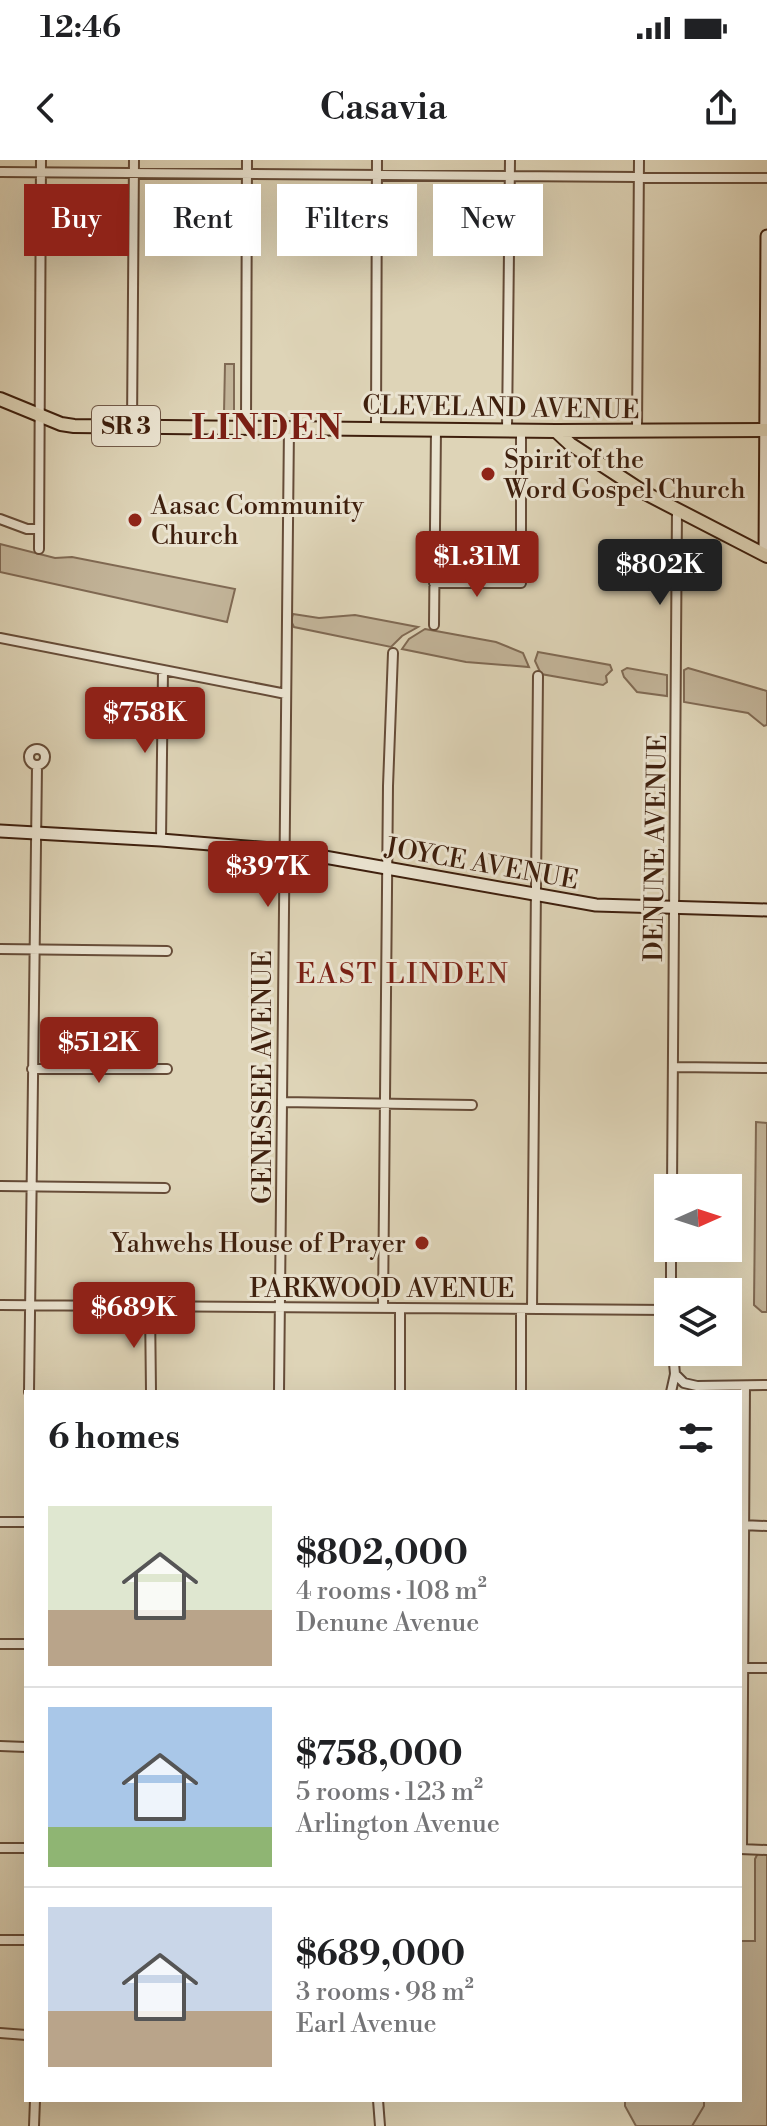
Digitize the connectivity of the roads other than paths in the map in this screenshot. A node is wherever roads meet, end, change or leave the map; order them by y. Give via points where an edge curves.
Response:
1 (41, 160) edge
2 (134, 160) edge
3 (247, 160) edge
4 (377, 160) edge
5 (510, 160) edge
6 (639, 160) edge
7 (0, 172) edge
8 (41, 172) junction
9 (134, 173) junction
10 (246, 174) junction
11 (377, 175) junction
12 (510, 177) junction
13 (639, 177) junction
14 (767, 178) edge
15 (767, 236) edge
16 (0, 399) edge
17 (40, 415) junction
18 (132, 426) junction
19 (246, 427) junction
20 (289, 427) junction
21 (376, 428) junction
22 (436, 429) junction
23 (507, 430) junction
24 (521, 430) junction
25 (601, 430) junction
26 (637, 430) junction
27 (766, 430) edge
28 (556, 431) junction
29 (597, 462) junction
30 (677, 509) junction
31 (0, 519) edge
32 (39, 529) junction
33 (39, 549) dead end
34 (766, 556) edge
35 (434, 583) junction
36 (434, 625) dead end
37 (0, 638) edge
38 (393, 653) dead end
39 (163, 670) junction
40 (538, 676) dead end
41 (286, 694) junction
42 (37, 766) dead end
43 (0, 831) edge
44 (35, 832) junction
45 (161, 840) junction
46 (285, 850) junction
47 (388, 869) junction
48 (535, 895) junction
49 (674, 908) junction
50 (767, 910) edge
51 (0, 949) edge
52 (33, 950) junction
53 (167, 951) dead end
54 (673, 1067) junction
55 (767, 1068) edge
56 (32, 1069) junction
57 (167, 1069) dead end
58 (282, 1102) junction
59 (385, 1104) junction
60 (472, 1105) dead end
61 (672, 1174) edge
62 (0, 1186) edge
63 (31, 1187) junction
64 (165, 1188) dead end
65 (0, 1305) edge
66 (30, 1305) junction
67 (150, 1307) junction
68 (279, 1307) junction
69 (383, 1307) junction
70 (400, 1308) junction
71 (521, 1309) junction
72 (532, 1309) junction
73 (654, 1310) edge
74 (674, 1366) edge
75 (675, 1374) junction
76 (767, 1385) edge
77 (745, 1386) junction
78 (29, 1390) edge
79 (151, 1390) edge
80 (279, 1390) edge
81 (400, 1390) edge
82 (521, 1390) edge
83 (671, 1390) edge
84 (0, 1522) edge
85 (24, 1522) edge
86 (742, 1525) edge
87 (767, 1526) edge
88 (0, 1644) edge
89 (24, 1644) edge
90 (742, 1668) edge
91 (767, 1668) edge
92 (0, 1746) edge
93 (24, 1747) edge
94 (0, 1848) edge
95 (24, 1848) edge
96 (742, 1849) edge
97 (767, 1850) edge
98 (0, 1940) edge
99 (24, 1940) edge
100 (0, 2033) edge
101 (24, 2035) edge
102 (35, 2102) edge
103 (378, 2102) edge
104 (34, 2126) edge
105 (380, 2126) edge

1 - 8 street
2 - 9 street
3 - 10 street
4 - 11 street
5 - 12 street
6 - 13 street
7 - 8 street
8 - 9 street
8 - 17 street
9 - 10 street
9 - 18 street
10 - 11 street
10 - 19 street
11 - 12 street
11 - 21 street
12 - 13 street
12 - 23 street
13 - 14 street
13 - 26 street
15 - 27 street
16 - 17 main road, CLEVELAND AVENUE / SR 3
17 - 18 main road, CLEVELAND AVENUE / SR 3 via 74,426
17 - 32 street
18 - 19 main road, CLEVELAND AVENUE / SR 3
19 - 20 main road, CLEVELAND AVENUE / SR 3
20 - 21 main road, CLEVELAND AVENUE / SR 3
20 - 41 street, GENESSEE AVENUE
21 - 22 main road, CLEVELAND AVENUE / SR 3
22 - 23 main road, CLEVELAND AVENUE / SR 3
22 - 35 street
23 - 24 main road, CLEVELAND AVENUE / SR 3
24 - 28 main road, CLEVELAND AVENUE
24 - 35 street via 521,583
25 - 26 main road, CLEVELAND AVENUE
25 - 28 main road, CLEVELAND AVENUE
25 - 29 main road via 586,444
26 - 27 main road, CLEVELAND AVENUE
27 - 34 street
28 - 29 main road
29 - 30 main road
30 - 34 main road
30 - 49 street, DENUNE AVENUE
31 - 32 street
32 - 33 street
35 - 36 street
37 - 39 street
38 - 47 street
39 - 41 street
39 - 45 street
40 - 48 street
41 - 46 street, GENESSEE AVENUE
42 - 44 street
43 - 44 street, JOYCE AVENUE
44 - 45 street, JOYCE AVENUE
44 - 52 street
45 - 46 street, JOYCE AVENUE
46 - 47 street, JOYCE AVENUE
46 - 58 street, GENESSEE AVENUE
47 - 48 street, JOYCE AVENUE
47 - 59 street
48 - 49 street, JOYCE AVENUE via 596,905
48 - 72 street
49 - 50 street, JOYCE AVENUE
49 - 54 street, DENUNE AVENUE
51 - 52 street
52 - 53 street
52 - 56 street
54 - 55 street
54 - 61 street, DENUNE AVENUE
56 - 57 street
56 - 63 street
58 - 59 street
58 - 68 street, GENESSEE AVENUE
59 - 60 street
59 - 69 street
62 - 63 street
63 - 64 street
63 - 66 street
65 - 66 street, PARKWOOD AVENUE
66 - 67 street, PARKWOOD AVENUE
66 - 78 street
67 - 68 street, PARKWOOD AVENUE
67 - 79 street
68 - 69 street, PARKWOOD AVENUE
68 - 80 street, GENESSEE AVENUE
69 - 70 street, PARKWOOD AVENUE
70 - 71 street, PARKWOOD AVENUE
70 - 81 street
71 - 72 street, PARKWOOD AVENUE
71 - 82 street
72 - 73 street, PARKWOOD AVENUE
74 - 75 street
75 - 77 street via 697,1386
75 - 83 street
76 - 77 street
77 - 86 street
84 - 85 street
86 - 87 street
86 - 90 street
88 - 89 street
90 - 91 street
92 - 93 street
94 - 95 street
96 - 97 street
98 - 99 street
100 - 101 street
102 - 104 street
103 - 105 street

